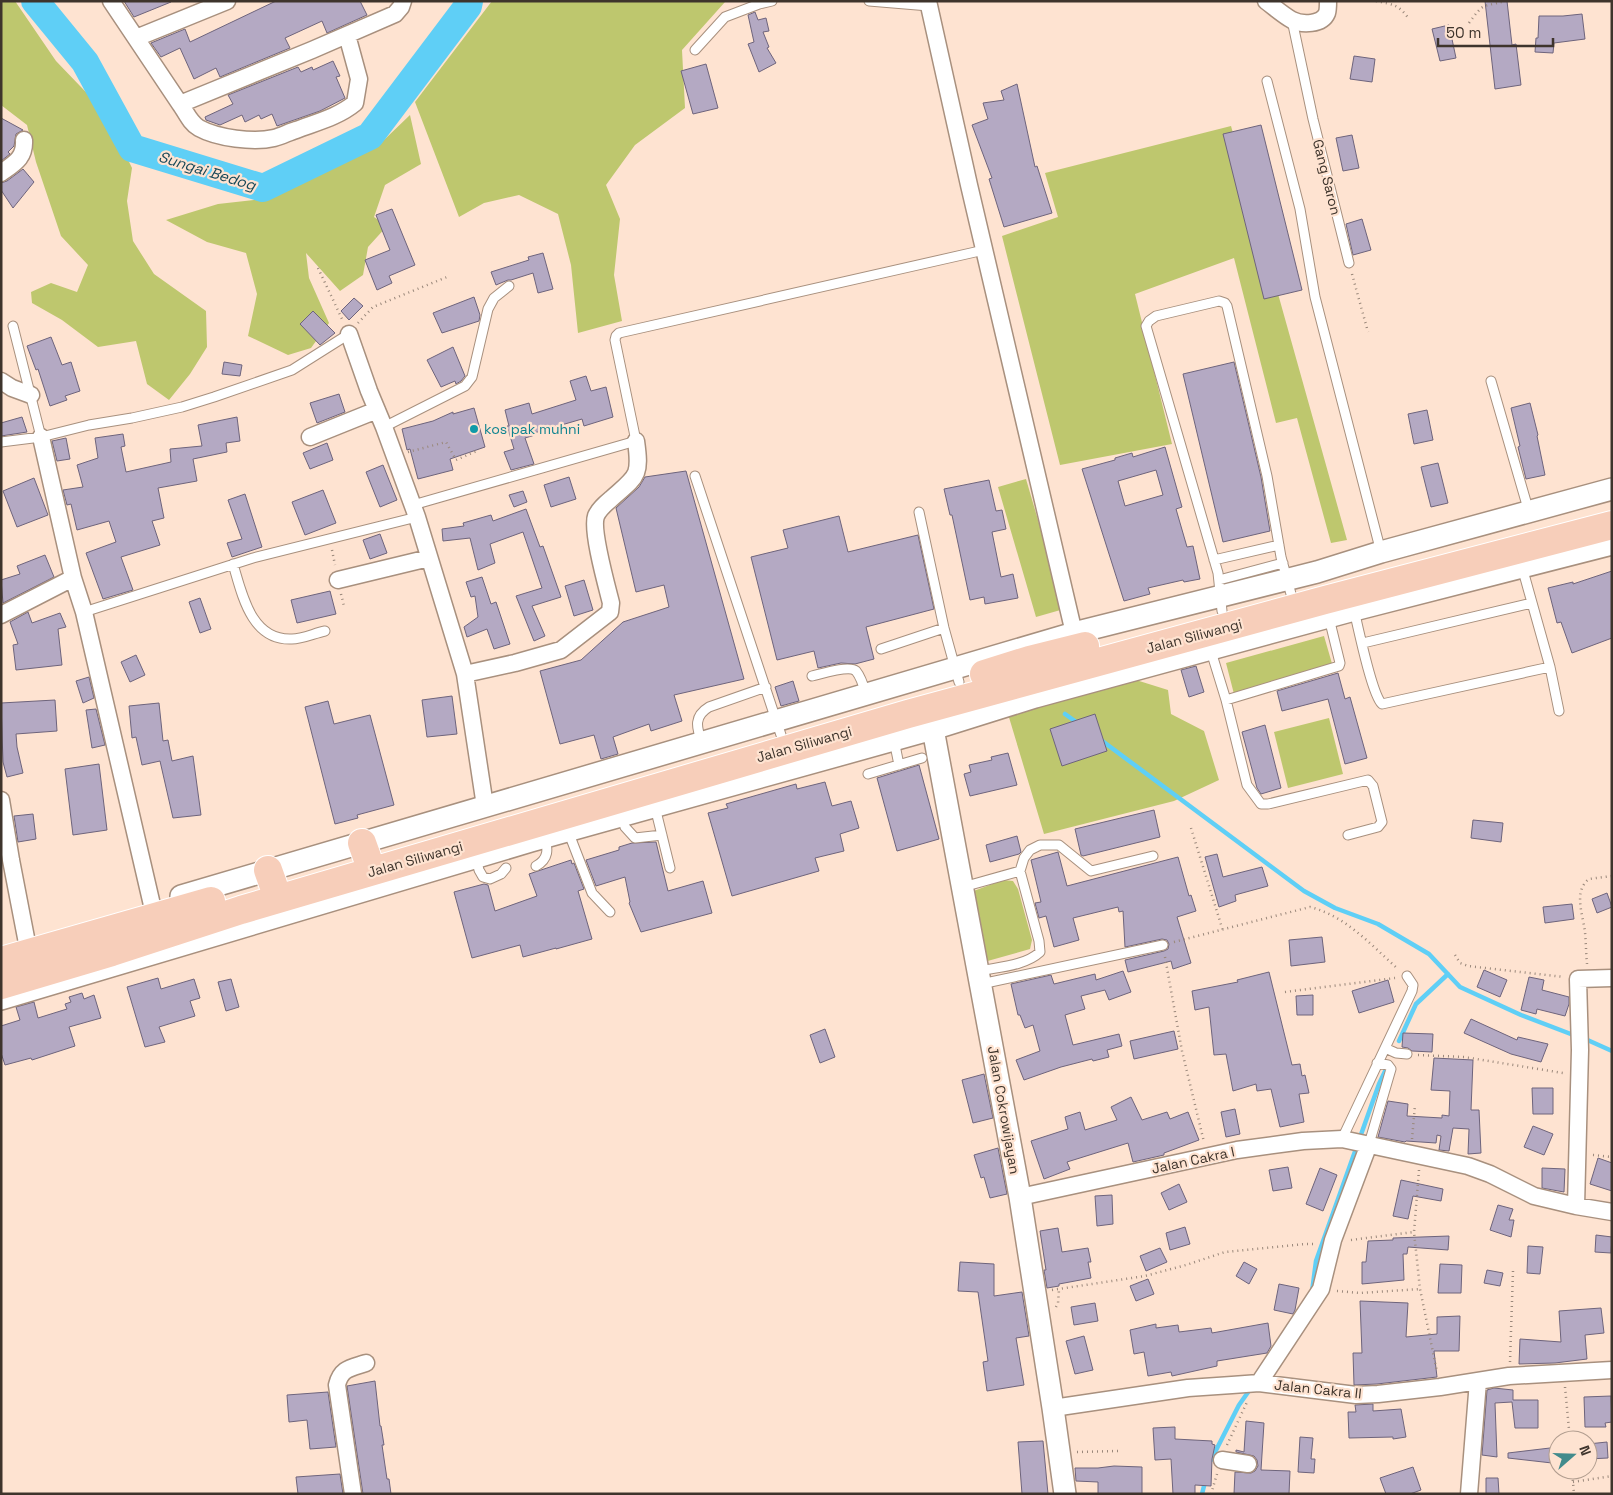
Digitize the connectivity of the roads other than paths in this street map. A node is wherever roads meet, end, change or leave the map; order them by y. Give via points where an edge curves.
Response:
1 (110, 1) edge
2 (227, 1) edge
3 (403, 1) edge
4 (772, 1) edge
5 (869, 1) edge
6 (1266, 1) edge
7 (1328, 1) edge
8 (929, 4) edge
9 (1292, 20) junction
10 (347, 35) junction
11 (136, 38) junction
12 (695, 50) dead end
13 (1267, 81) dead end
14 (180, 104) junction
15 (24, 140) dead end
16 (1, 172) edge
17 (984, 250) junction
18 (1349, 263) road end
19 (509, 286) dead end
20 (13, 326) dead end
21 (349, 334) joint
22 (1, 381) edge
23 (1491, 381) dead end
24 (31, 395) junction
25 (377, 410) junction
26 (384, 427) junction
27 (42, 437) junction
28 (310, 437) dead end
29 (636, 441) junction
30 (1, 442) edge
31 (695, 476) dead end
32 (1612, 489) edge
33 (1612, 508) edge
34 (415, 511) junction
35 (919, 512) dead end
36 (1530, 512) junction
37 (1612, 525) edge
38 (1612, 544) edge
39 (1279, 545) junction
40 (1381, 552) junction
41 (429, 558) junction
42 (1214, 560) junction
43 (233, 564) junction
44 (1486, 567) junction
45 (1522, 567) junction
46 (73, 578) junction
47 (1287, 579) junction
48 (338, 580) dead end
49 (1220, 596) junction
50 (1532, 602) junction
51 (1327, 609) junction
52 (1354, 610) junction
53 (84, 612) junction
54 (1, 615) edge
55 (944, 628) junction
56 (326, 631) dead end
57 (1074, 633) junction
58 (1208, 641) junction
59 (1363, 643) junction
60 (881, 649) dead end
61 (1550, 667) junction
62 (465, 674) junction
63 (957, 675) junction
64 (812, 676) dead end
65 (766, 686) junction
66 (867, 694) junction
67 (1226, 700) junction
68 (1559, 711) dead end
69 (779, 728) junction
70 (933, 729) junction
71 (894, 740) junction
72 (702, 742) junction
73 (922, 758) dead end
74 (899, 765) junction
75 (868, 774) dead end
76 (1, 800) edge
77 (486, 806) junction
78 (654, 807) junction
79 (622, 816) junction
80 (543, 829) junction
81 (568, 830) junction
82 (662, 835) junction
83 (1348, 835) dead end
84 (365, 850) junction
85 (397, 856) junction
86 (1153, 856) dead end
87 (476, 858) junction
88 (536, 866) dead end
89 (506, 868) dead end
90 (670, 868) dead end
91 (1020, 871) junction
92 (270, 877) junction
93 (963, 887) junction
94 (152, 905) junction
95 (610, 912) dead end
96 (27, 943) junction
97 (1163, 945) road end
98 (1, 950) edge
99 (1, 962) edge
100 (1407, 976) road end
101 (980, 978) junction
102 (1612, 978) edge
103 (1, 985) edge
104 (1, 999) edge
105 (1385, 1048) junction
106 (1407, 1054) road end
107 (1383, 1064) junction
108 (1356, 1141) junction
109 (1020, 1197) junction
110 (1576, 1206) junction
111 (1612, 1212) edge
112 (366, 1363) dead end
113 (1612, 1370) edge
114 (1478, 1381) junction
115 (1256, 1384) junction
116 (1054, 1408) junction
117 (1222, 1460) road end
118 (1248, 1464) dead end
119 (353, 1494) edge
120 (1065, 1494) edge
121 (1469, 1494) edge

1 - 11 street
2 - 11 street
3 - 10 street via 395,14
4 - 12 lane via 725,17
5 - 8 lane
6 - 9 street
7 - 9 street via 1328,12 1322,19 1303,23
8 - 17 street
9 - 18 lane, Gang Saron
10 - 14 street
10 - 14 street via 359,79 355,103 344,112 274,138 252,140 227,137 199,128
11 - 14 street
13 - 40 lane via 1300,209 1315,298
15 - 16 street via 24,151 15,163
17 - 29 lane via 619,333 615,340
17 - 57 street
19 - 26 lane via 494,298 488,309 472,376 465,386
20 - 24 lane
21 - 25 street
21 - 27 lane via 292,370 214,397
22 - 24 street
23 - 36 lane
24 - 27 lane
25 - 26 street
25 - 28 street
26 - 34 street
27 - 30 lane
27 - 46 street
29 - 34 lane
29 - 62 street via 638,471 602,507 596,520 610,612 561,650
31 - 65 lane
32 - 36 street
33 - 47 highway, Jalan Siliwangi via 1521,535
34 - 41 street
34 - 43 lane
35 - 55 lane
36 - 40 street
37 - 44 highway, Jalan Siliwangi
38 - 45 street
39 - 42 lane
39 - 42 lane via 1267,476 1226,303 1156,316 1146,326
39 - 47 lane
40 - 47 street
41 - 48 street
41 - 62 street
42 - 49 lane
43 - 53 lane
43 - 56 lane via 246,608 273,637 292,639
44 - 45 street
44 - 51 highway, Jalan Siliwangi
44 - 52 street
45 - 50 lane
46 - 53 street
46 - 54 street
47 - 49 highway, Jalan Siliwangi
49 - 57 street
49 - 63 highway, Jalan Siliwangi via 1029,660
50 - 59 lane
50 - 61 lane
51 - 52 street
51 - 58 highway, Jalan Siliwangi
51 - 67 lane via 1339,666
52 - 59 lane
53 - 94 street
55 - 60 lane
55 - 63 lane
57 - 63 street
58 - 67 lane
58 - 70 street
58 - 80 highway, Jalan Siliwangi via 908,714
59 - 61 lane via 1378,701 1382,704
61 - 68 lane
62 - 77 street
63 - 66 street
63 - 69 highway, Jalan Siliwangi
64 - 66 lane via 852,669
65 - 69 lane
65 - 72 lane via 702,711 697,721
66 - 69 street
67 - 83 lane via 1247,785 1261,804 1364,780 1371,783 1382,824
69 - 72 street
69 - 85 highway, Jalan Siliwangi
70 - 71 street
70 - 93 street, Jalan Cokrowijayan
71 - 74 lane
71 - 78 street
72 - 77 street
73 - 74 lane
74 - 75 lane
76 - 96 street
77 - 84 street
78 - 79 street
78 - 82 lane
79 - 81 street
79 - 82 lane via 625,827 635,838
80 - 81 street
80 - 85 highway, Jalan Siliwangi
80 - 87 street
80 - 88 lane via 548,850 546,857
81 - 95 lane via 592,893
82 - 90 lane
84 - 85 highway, Jalan Siliwangi
84 - 92 highway, Jalan Siliwangi
85 - 103 highway, Jalan Siliwangi via 241,910
86 - 91 lane via 1091,871 1059,845 1040,845 1030,850
87 - 89 lane via 483,877 490,879
87 - 104 street
91 - 93 lane
91 - 101 lane via 1040,952
92 - 94 street
92 - 99 highway, Jalan Siliwangi
93 - 101 street, Jalan Cokrowijayan
94 - 96 street
96 - 98 street
97 - 101 lane
100 - 105 lane via 1413,985 1412,990
101 - 109 street, Jalan Cokrowijayan
102 - 110 street via 1583,979
105 - 106 lane
105 - 107 lane
107 - 108 lane
107 - 108 lane via 1391,1069 1390,1076
108 - 109 street, Jalan Cakra I via 1265,1146
108 - 110 street, Jalan Cakra I via 1468,1166 1534,1196
108 - 115 street via 1353,1184 1320,1289
109 - 116 street, Jalan Cokrowijayan
110 - 111 street, Jalan Cakra I
112 - 119 street via 342,1371 338,1385
113 - 114 street, Jalan Cakra II
114 - 115 street, Jalan Cakra II via 1356,1395
114 - 121 street
115 - 116 street, Jalan Cakra II via 1161,1391
116 - 120 street, Jalan Cokrowijayan
117 - 118 street

